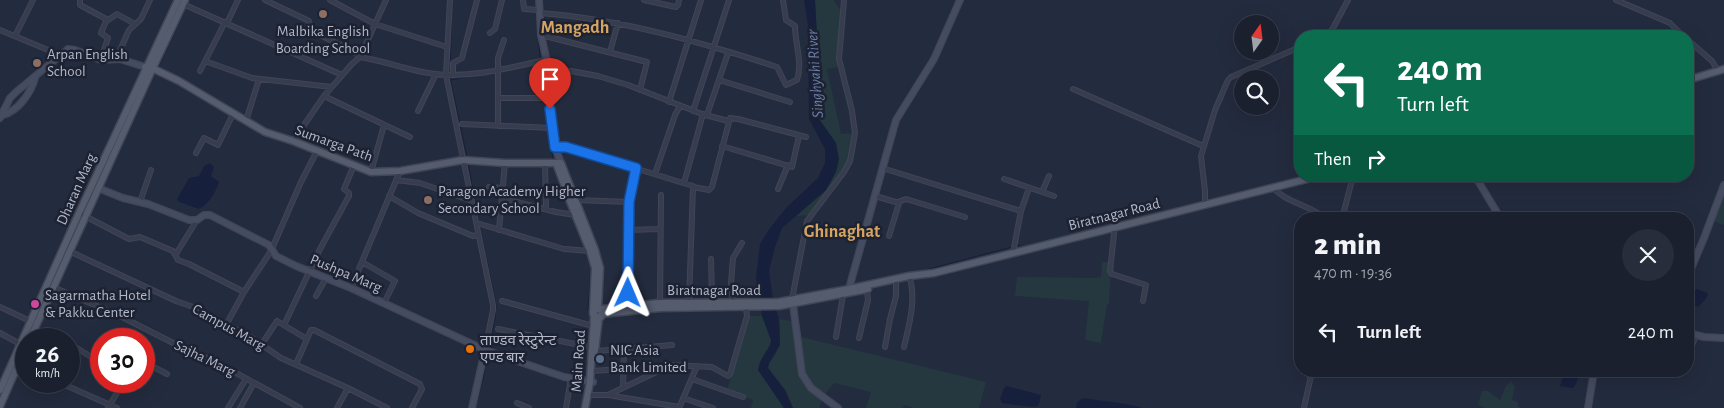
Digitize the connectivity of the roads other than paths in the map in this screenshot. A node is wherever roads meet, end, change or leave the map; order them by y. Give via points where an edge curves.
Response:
1 (33, 0) edge
2 (80, 0) edge
3 (150, 0) edge
4 (238, 0) edge
5 (265, 0) edge
6 (330, 0) edge
7 (386, 0) edge
8 (450, 0) edge
9 (477, 0) edge
10 (502, 0) edge
11 (523, 0) edge
12 (539, 0) edge
13 (646, 0) edge
14 (679, 0) edge
15 (701, 0) edge
16 (729, 0) edge
17 (783, 0) edge
18 (844, 0) edge
19 (960, 0) edge
20 (1348, 0) edge
21 (1616, 0) edge
22 (182, 1) edge
23 (539, 12) junction
24 (106, 19) junction
25 (618, 22) junction
26 (226, 23) junction
27 (135, 24) junction
28 (375, 24) junction
29 (0, 30) edge
30 (1332, 30) edge
31 (1678, 30) edge
32 (490, 33) dead end
33 (540, 35) junction
34 (15, 36) junction
35 (504, 40) dead end
36 (688, 41) junction
37 (1694, 45) edge
38 (447, 47) junction
39 (714, 48) junction
40 (1294, 50) edge
41 (610, 52) junction
42 (728, 53) junction
43 (60, 55) junction
44 (116, 57) junction
45 (360, 57) junction
46 (545, 60) junction
47 (206, 61) junction
48 (149, 68) junction
49 (498, 70) junction
50 (1721, 70) edge
51 (200, 71) dead end
52 (436, 74) junction
53 (342, 75) junction
54 (446, 75) junction
55 (453, 75) junction
56 (550, 75) junction
57 (35, 78) junction
58 (1694, 78) edge
59 (259, 79) junction
60 (719, 80) junction
61 (332, 87) junction
62 (1073, 89) dead end
63 (640, 90) junction
64 (324, 96) junction
65 (498, 98) junction
66 (543, 98) dead end
67 (669, 102) junction
68 (790, 102) dead end
69 (680, 106) junction
70 (418, 111) dead end
71 (694, 111) junction
72 (233, 114) junction
73 (705, 115) junction
74 (1, 116) edge
75 (246, 121) junction
76 (728, 121) junction
77 (462, 124) dead end
78 (384, 125) junction
79 (498, 126) junction
80 (552, 128) junction
81 (799, 136) junction
82 (410, 137) dead end
83 (806, 137) dead end
84 (293, 141) junction
85 (722, 146) junction
86 (1203, 146) junction
87 (555, 147) junction
88 (317, 151) junction
89 (196, 153) dead end
90 (463, 160) junction
91 (506, 163) junction
92 (545, 163) junction
93 (558, 163) junction
94 (354, 165) junction
95 (788, 165) junction
96 (636, 168) junction
97 (882, 168) junction
98 (151, 170) dead end
99 (400, 171) junction
100 (371, 172) junction
101 (654, 174) junction
102 (1049, 176) dead end
103 (1004, 179) dead end
104 (396, 180) junction
105 (1296, 182) edge
106 (1351, 182) edge
107 (1479, 182) edge
108 (684, 183) junction
109 (1724, 185) edge
110 (488, 187) dead end
111 (693, 187) junction
112 (98, 188) junction
113 (503, 188) junction
114 (1029, 188) junction
115 (1273, 188) junction
116 (778, 189) dead end
117 (1042, 192) junction
118 (661, 195) dead end
119 (390, 196) junction
120 (874, 196) junction
121 (1054, 196) dead end
122 (502, 198) junction
123 (574, 200) junction
124 (472, 201) junction
125 (140, 202) junction
126 (629, 202) junction
127 (898, 202) junction
128 (1205, 204) junction
129 (546, 209) junction
130 (1021, 211) junction
131 (1317, 212) edge
132 (1344, 212) edge
133 (1497, 212) edge
134 (82, 214) junction
135 (575, 215) junction
136 (965, 217) dead end
137 (197, 220) junction
138 (477, 223) junction
139 (1113, 228) junction
140 (660, 229) junction
141 (499, 230) junction
142 (629, 230) junction
143 (478, 232) junction
144 (889, 236) dead end
145 (742, 243) dead end
146 (69, 251) junction
147 (271, 251) junction
148 (593, 251) junction
149 (1013, 253) junction
150 (176, 254) junction
151 (711, 259) dead end
152 (362, 262) junction
153 (1694, 262) edge
154 (311, 272) junction
155 (911, 277) junction
156 (326, 278) junction
157 (896, 282) junction
158 (53, 287) junction
159 (351, 288) junction
160 (867, 290) junction
161 (244, 292) junction
162 (847, 293) junction
163 (316, 296) dead end
164 (502, 301) dead end
165 (660, 302) junction
166 (690, 302) junction
167 (712, 302) junction
168 (733, 302) junction
169 (793, 302) junction
170 (1143, 302) dead end
171 (384, 303) junction
172 (755, 305) junction
173 (628, 306) junction
174 (0, 307) edge
175 (746, 308) junction
176 (598, 312) junction
177 (30, 321) junction
178 (226, 325) junction
179 (284, 325) junction
180 (593, 326) junction
181 (28, 328) edge
182 (35, 328) edge
183 (498, 329) dead end
184 (0, 333) edge
185 (1696, 336) joint
186 (836, 337) dead end
187 (858, 338) dead end
188 (1724, 338) edge
189 (307, 339) junction
190 (1694, 340) edge
191 (15, 341) edge
192 (262, 344) junction
193 (672, 345) dead end
194 (904, 347) dead end
195 (885, 348) dead end
196 (593, 349) junction
197 (624, 349) junction
198 (485, 350) junction
199 (15, 358) edge
200 (296, 364) junction
201 (698, 366) junction
202 (155, 368) edge
203 (623, 369) junction
204 (592, 371) junction
205 (15, 374) edge
206 (167, 374) dead end
207 (3, 376) edge
208 (1311, 377) edge
209 (1593, 377) edge
210 (571, 378) junction
211 (692, 378) junction
212 (246, 379) junction
213 (592, 382) junction
214 (254, 383) junction
215 (622, 387) junction
216 (348, 388) junction
217 (0, 390) edge
218 (80, 392) edge
219 (117, 393) edge
220 (591, 395) junction
221 (608, 396) junction
222 (743, 397) dead end
223 (683, 398) junction
224 (518, 403) dead end
225 (0, 406) edge
226 (109, 406) edge
227 (117, 408) edge
228 (228, 408) edge
229 (240, 408) edge
230 (300, 408) edge
231 (337, 408) edge
232 (387, 408) edge
233 (412, 408) edge
234 (472, 408) edge
235 (529, 408) edge
236 (566, 408) edge
237 (587, 408) edge
238 (679, 408) edge
239 (713, 408) edge
240 (838, 408) edge
241 (1304, 408) edge
242 (1588, 408) edge

1 - 34 street
2 - 24 street via 80,5
3 - 27 street
4 - 26 street
5 - 45 street via 310,21 312,31
6 - 28 street
7 - 28 street
8 - 38 street
9 - 55 street via 462,58 453,63
10 - 32 street via 495,29
11 - 23 street via 524,9
12 - 23 street
13 - 14 street via 676,7
15 - 36 street
16 - 39 street
17 - 42 street via 785,18 795,26 800,66 797,80 785,85 777,67
18 - 169 street via 839,58 852,111 854,145 844,172 807,221
19 - 97 street via 934,59 896,120
20 - 30 street
21 - 31 street via 1670,23
22 - 26 street
22 - 48 main road, Dharan Marg
23 - 25 street
23 - 33 street
24 - 27 street via 110,20 117,14
24 - 44 street via 101,33 108,38 104,50
25 - 36 street
25 - 41 street
26 - 47 street
26 - 53 street
27 - 44 street via 128,30
28 - 38 street
28 - 45 street
29 - 34 street
33 - 41 street
33 - 46 street
34 - 43 street
35 - 49 street
36 - 39 street
36 - 67 street
37 - 50 street
38 - 54 street
39 - 42 street
39 - 71 street
40 - 86 street via 1228,80
41 - 63 street via 647,62
42 - 60 street
43 - 44 street via 72,49 101,60
43 - 57 street
44 - 48 street
45 - 52 street
45 - 53 street
46 - 49 street
46 - 56 street
47 - 51 street
47 - 59 street
48 - 72 main road, Sumarga Path via 179,81
48 - 112 main road, Dharan Marg
48 - 134 main road, Dharan Marg
49 - 55 street
49 - 65 street
50 - 58 main road
52 - 54 street
52 - 70 street
53 - 61 street
54 - 55 street
54 - 90 street
56 - 63 street via 571,71
56 - 80 street
57 - 74 street via 16,92
57 - 74 street via 24,99
59 - 61 street
59 - 75 street
60 - 68 street
60 - 73 street
61 - 64 street
62 - 86 street
63 - 67 street
64 - 78 street
64 - 84 street
65 - 66 street
65 - 79 street
67 - 69 street
69 - 71 street
69 - 101 street
71 - 73 street
72 - 75 main road, Sumarga Path
72 - 89 street via 218,145 204,138
73 - 76 street
73 - 108 street
75 - 84 main road, Sumarga Path
76 - 81 street via 738,119
76 - 85 street
77 - 79 street
78 - 82 street
78 - 100 street
79 - 80 street
80 - 87 street
81 - 83 street
81 - 95 street via 792,167
84 - 88 main road, Sumarga Path
85 - 95 street
85 - 111 street via 711,189
86 - 128 street via 1201,164
87 - 93 street
87 - 96 street via 566,147
88 - 94 main road, Sumarga Path
88 - 147 street
90 - 91 main road, Sumarga Path
90 - 99 main road, Sumarga Path
90 - 124 street
91 - 92 main road, Sumarga Path
91 - 113 street
92 - 93 main road, Sumarga Path
92 - 129 street
93 - 123 main road
93 - 135 main road
94 - 100 main road, Sumarga Path
94 - 154 street via 344,189 349,196
95 - 116 street
96 - 101 street
96 - 126 street
97 - 120 street
97 - 130 street
98 - 125 street
99 - 100 main road, Sumarga Path
99 - 104 street
101 - 108 street
102 - 117 street
103 - 114 street
104 - 119 street
104 - 124 street via 420,183
105 - 115 main road, Biratnagar Road
106 - 132 street
107 - 133 street
108 - 111 street
109 - 153 street
110 - 113 street
111 - 166 street
112 - 125 street, Pushpa Marg
112 - 134 main road, Dharan Marg
113 - 122 street
114 - 117 street
114 - 130 street
115 - 128 main road, Biratnagar Road
115 - 131 street
117 - 121 street
118 - 140 street
119 - 143 street via 418,213 473,236
119 - 152 street
120 - 127 street
120 - 162 street
122 - 129 street
122 - 141 street
123 - 126 street
123 - 148 main road
124 - 138 street
125 - 137 street, Pushpa Marg
126 - 142 street
127 - 136 street via 906,199
127 - 144 street
128 - 139 main road, Biratnagar Road
129 - 135 street
130 - 149 street
134 - 146 main road, Dharan Marg
134 - 150 street via 129,239 140,237
134 - 177 main road, Dharan Marg
135 - 148 main road
137 - 147 street, Pushpa Marg via 210,215 269,245
137 - 150 street
138 - 141 street
138 - 143 street
139 - 149 main road, Biratnagar Road
139 - 170 street via 1110,271 1146,285
140 - 142 street
140 - 165 street
141 - 148 street via 564,249
142 - 173 street
143 - 198 street via 493,310
145 - 168 street via 733,258
146 - 158 main road, Dharan Marg
146 - 178 street, Campus Marg via 196,308
147 - 154 street, Pushpa Marg
147 - 161 street
148 - 176 main road
149 - 155 main road, Biratnagar Road
150 - 161 street via 178,260
151 - 167 street
152 - 159 street
152 - 171 street via 395,281
154 - 156 street, Pushpa Marg
154 - 179 street
155 - 157 main road, Biratnagar Road
155 - 162 main road, Biratnagar Road
155 - 194 street via 911,305
156 - 159 street, Pushpa Marg
156 - 163 street
157 - 160 main road, Biratnagar Road
157 - 195 street
158 - 182 main road, Dharan Marg
158 - 212 street, Sajha Marg via 218,362
159 - 171 street, Pushpa Marg
160 - 162 main road, Biratnagar Road
160 - 187 street via 868,300
161 - 178 street
162 - 169 main road, Biratnagar Road
162 - 186 street
164 - 180 street
165 - 166 main road, Biratnagar Road
165 - 173 main road, Biratnagar Road
166 - 167 main road, Biratnagar Road
167 - 168 main road, Biratnagar Road
168 - 172 main road, Biratnagar Road
169 - 172 main road, Biratnagar Road
169 - 240 street via 804,380
171 - 198 street, Pushpa Marg
172 - 175 main road, Biratnagar Road
173 - 176 main road, Biratnagar Road
174 - 177 street
175 - 176 main road, Biratnagar Road
175 - 201 street via 747,316 730,374
176 - 180 main road, Main Road
176 - 196 main road, Main Road
177 - 181 main road, Dharan Marg
178 - 192 street, Campus Marg
179 - 189 street
179 - 192 street via 276,321
180 - 196 main road, Main Road
183 - 196 street
184 - 191 street
185 - 188 street
185 - 190 street
189 - 200 street
189 - 233 street via 314,330 420,384 422,389
192 - 200 street, Campus Marg via 277,356
193 - 197 street
196 - 197 street
196 - 204 main road, Main Road
197 - 203 street
198 - 210 street, Pushpa Marg
198 - 234 street
199 - 207 main road, Dharan Marg
200 - 216 street, Campus Marg
201 - 211 street
201 - 215 street via 671,366
202 - 206 street
203 - 204 street
203 - 215 street
204 - 213 main road, Main Road
205 - 225 main road, Dharan Marg
207 - 217 main road, Dharan Marg
208 - 241 street
209 - 242 street
210 - 213 street, Pushpa Marg
210 - 236 street
211 - 222 street
211 - 223 street
212 - 214 street, Sajha Marg
212 - 228 street
213 - 220 main road, Main Road
213 - 237 main road, Main Road
214 - 229 street
214 - 230 street, Sajha Marg
215 - 221 street
216 - 231 street
216 - 232 street, Campus Marg
218 - 226 street
219 - 226 street
220 - 221 street
220 - 237 main road, Main Road
221 - 238 street
223 - 238 street
223 - 239 street
224 - 235 street
226 - 227 street

